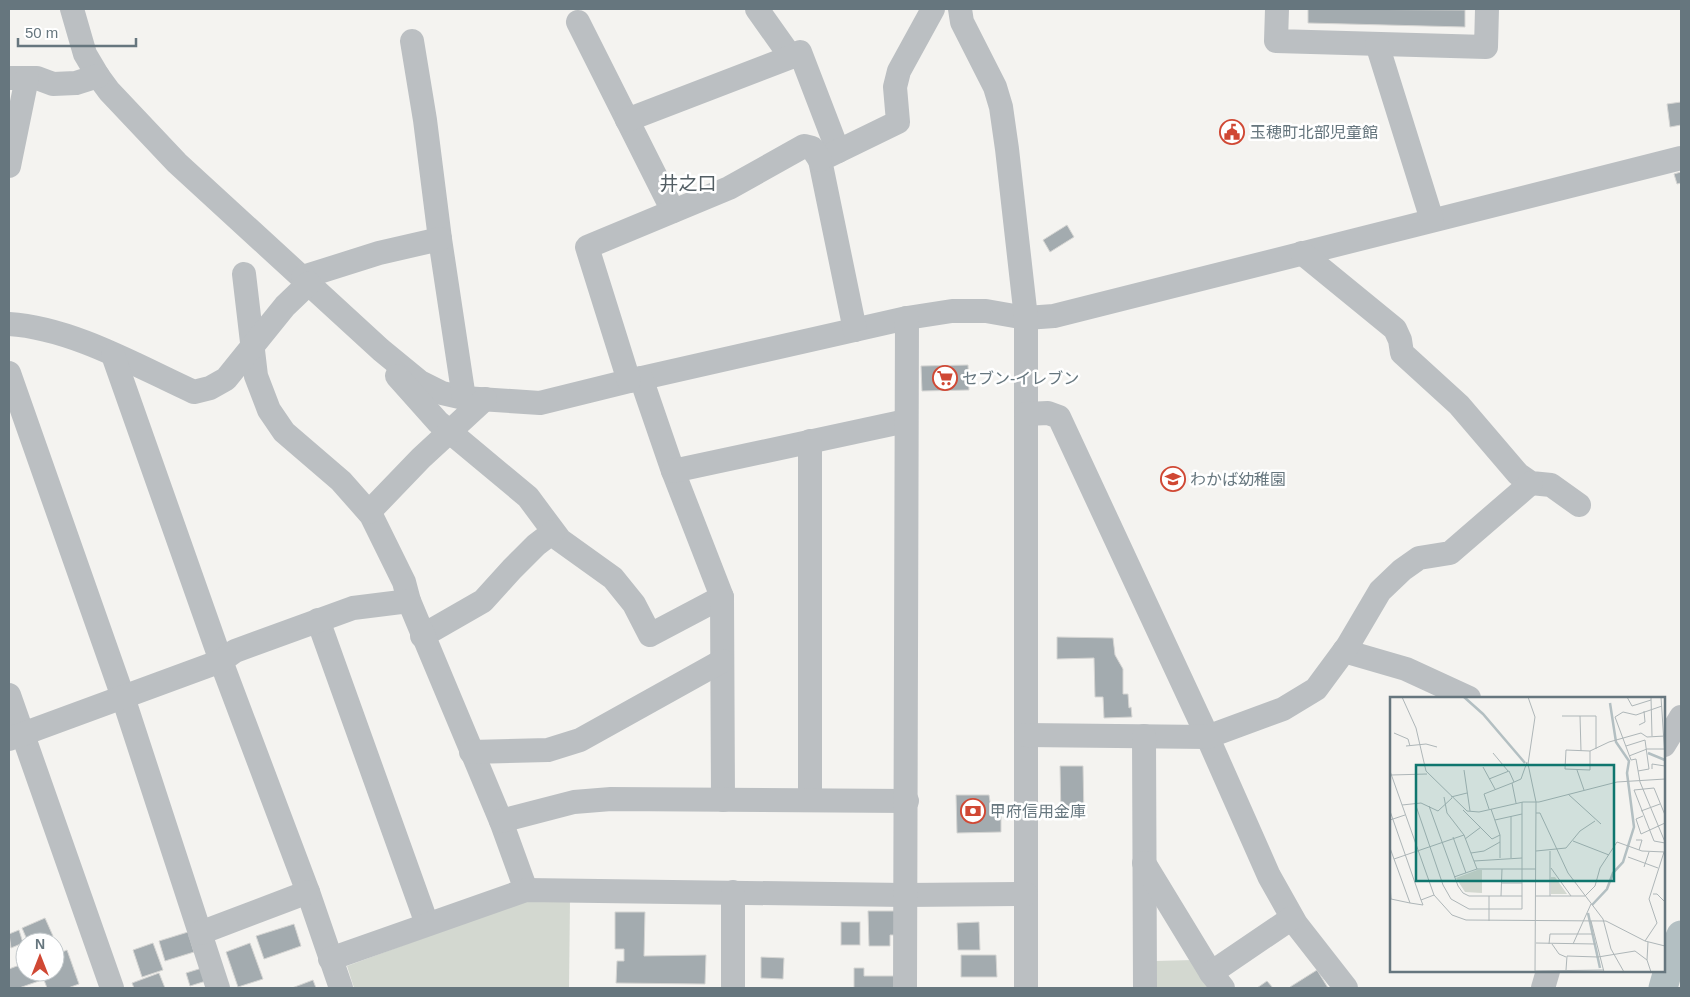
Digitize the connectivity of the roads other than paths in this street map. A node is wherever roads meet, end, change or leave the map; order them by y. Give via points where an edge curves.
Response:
1 (72, 9) edge
2 (756, 9) edge
3 (933, 9) edge
4 (960, 9) edge
5 (1277, 9) edge
6 (1488, 9) edge
7 (578, 22) dead end
8 (412, 42) dead end
9 (1377, 44) junction
10 (791, 57) junction
11 (98, 76) junction
12 (18, 78) edge
13 (627, 120) junction
14 (829, 156) junction
15 (1681, 158) edge
16 (9, 166) edge
17 (673, 211) junction
18 (1432, 220) junction
19 (440, 239) junction
20 (1302, 254) junction
21 (244, 274) dead end
22 (306, 280) junction
23 (907, 318) junction
24 (1026, 318) junction
25 (9, 324) edge
26 (855, 330) junction
27 (252, 347) junction
28 (381, 350) junction
29 (113, 355) junction
30 (9, 373) edge
31 (635, 380) junction
32 (474, 399) junction
33 (1026, 414) junction
34 (906, 421) junction
35 (449, 431) junction
36 (810, 441) junction
37 (674, 472) junction
38 (1532, 483) junction
39 (1579, 505) dead end
40 (369, 512) junction
41 (553, 532) junction
42 (722, 596) junction
43 (409, 601) junction
44 (318, 620) junction
45 (422, 636) junction
46 (1344, 651) junction
47 (221, 661) junction
48 (722, 661) junction
49 (9, 696) edge
50 (123, 697) junction
51 (1467, 697) edge
52 (1681, 717) edge
53 (1026, 735) junction
54 (16, 736) edge
55 (1144, 736) junction
56 (1207, 737) junction
57 (1665, 743) edge
58 (470, 752) junction
59 (723, 800) junction
60 (810, 800) junction
61 (907, 801) junction
62 (501, 821) junction
63 (1144, 863) junction
64 (526, 890) junction
65 (308, 892) junction
66 (733, 892) junction
67 (1026, 894) junction
68 (905, 895) junction
69 (1292, 918) junction
70 (427, 924) junction
71 (200, 933) junction
72 (330, 959) junction
73 (1548, 972) edge
74 (1217, 981) edge
75 (112, 988) edge
76 (218, 988) edge
77 (341, 988) edge
78 (733, 988) edge
79 (905, 988) edge
80 (1026, 988) edge
81 (1145, 988) edge
82 (1346, 988) edge
83 (1543, 988) edge

1 - 11 street via 85,54
2 - 10 street
3 - 14 street via 899,71 895,87 898,122
4 - 24 street via 962,22 995,87 1001,107
5 - 9 street via 1276,41
6 - 9 street via 1486,48
7 - 13 street
8 - 19 street via 426,120
9 - 18 street
10 - 13 street
10 - 14 street via 800,52
11 - 12 street via 76,83 53,84 37,78
11 - 22 street via 177,163
12 - 16 street
13 - 17 street
14 - 17 street via 804,146 728,188
14 - 26 street
15 - 18 street
17 - 31 street via 587,247
18 - 20 street
19 - 22 street via 379,253
19 - 32 street
20 - 24 street via 1054,316
20 - 38 street via 1395,329 1402,353 1459,404 1518,474
21 - 27 street
22 - 27 street
22 - 28 street
23 - 24 street via 952,311 986,311
23 - 26 street
23 - 34 street
24 - 33 street
25 - 29 street via 45,329
26 - 31 street
27 - 29 street via 226,378 210,388 194,392
27 - 40 street via 256,376 269,410 284,432 341,481
28 - 32 street via 420,382 442,393
28 - 35 street via 384,360 397,376
29 - 47 street
30 - 50 street
31 - 32 street via 540,403
31 - 37 street
32 - 35 street
33 - 53 street
33 - 56 street via 1059,416
34 - 36 street
34 - 61 street
35 - 40 street
35 - 41 street via 528,497
36 - 37 street
36 - 60 street
37 - 42 street
38 - 39 street via 1551,485
38 - 46 street via 1450,553 1419,558 1402,570 1380,591
40 - 43 street via 404,582
41 - 42 street via 613,578 634,604 650,635
41 - 45 street via 524,557 483,601
42 - 48 street
43 - 44 street via 353,608
43 - 45 street
44 - 47 street via 235,651
44 - 70 street
45 - 58 street
46 - 51 street via 1406,669
46 - 56 street via 1316,689 1284,709
47 - 50 street
47 - 65 street
48 - 58 street via 580,740 548,750
48 - 59 street
49 - 54 street
50 - 54 street
50 - 71 street
52 - 57 street
53 - 55 street
53 - 67 street
54 - 75 street
55 - 56 street
55 - 63 street
56 - 69 street via 1269,876
58 - 62 street
59 - 60 street
59 - 62 street via 611,799 574,802
60 - 61 street
61 - 68 street
62 - 64 street
63 - 74 street
63 - 81 street
64 - 66 street
64 - 70 street
65 - 71 street
65 - 72 street
66 - 68 street
66 - 78 street
67 - 68 street
67 - 80 street
68 - 79 street
69 - 74 street
69 - 82 street
70 - 72 street
71 - 76 street
72 - 77 street
73 - 83 street

